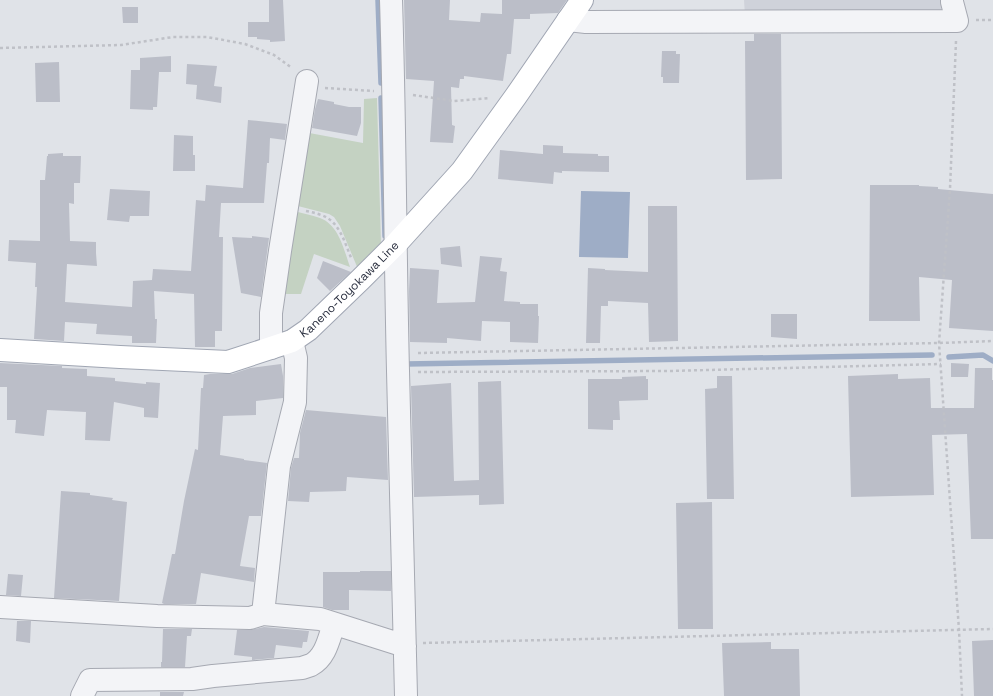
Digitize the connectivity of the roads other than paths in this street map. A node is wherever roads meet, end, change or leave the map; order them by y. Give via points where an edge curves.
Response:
1 (391, 0) edge
2 (582, 0) edge
3 (954, 10) edge
4 (568, 20) junction
5 (308, 81) road end
6 (395, 245) junction
7 (292, 341) junction
8 (272, 348) junction
9 (0, 350) edge
10 (0, 607) edge
11 (263, 614) junction
12 (334, 624) junction
13 (405, 646) junction
14 (82, 696) edge
15 (406, 696) edge

1 - 6 street
2 - 4 main road, Kaneno-Toyokawa Line
3 - 4 street via 586,22
4 - 6 main road, Kaneno-Toyokawa Line via 462,172
5 - 8 street via 271,313
6 - 7 main road, Kaneno-Toyokawa Line via 308,330
6 - 13 street
7 - 8 main road, Kaneno-Toyokawa Line
7 - 11 street via 296,358 295,402 280,466
8 - 9 main road, Kaneno-Toyokawa Line via 228,362
10 - 11 street via 157,616 250,618
11 - 12 street via 320,619
12 - 13 street
12 - 14 street via 320,658 302,668 192,679 90,680
13 - 15 street

